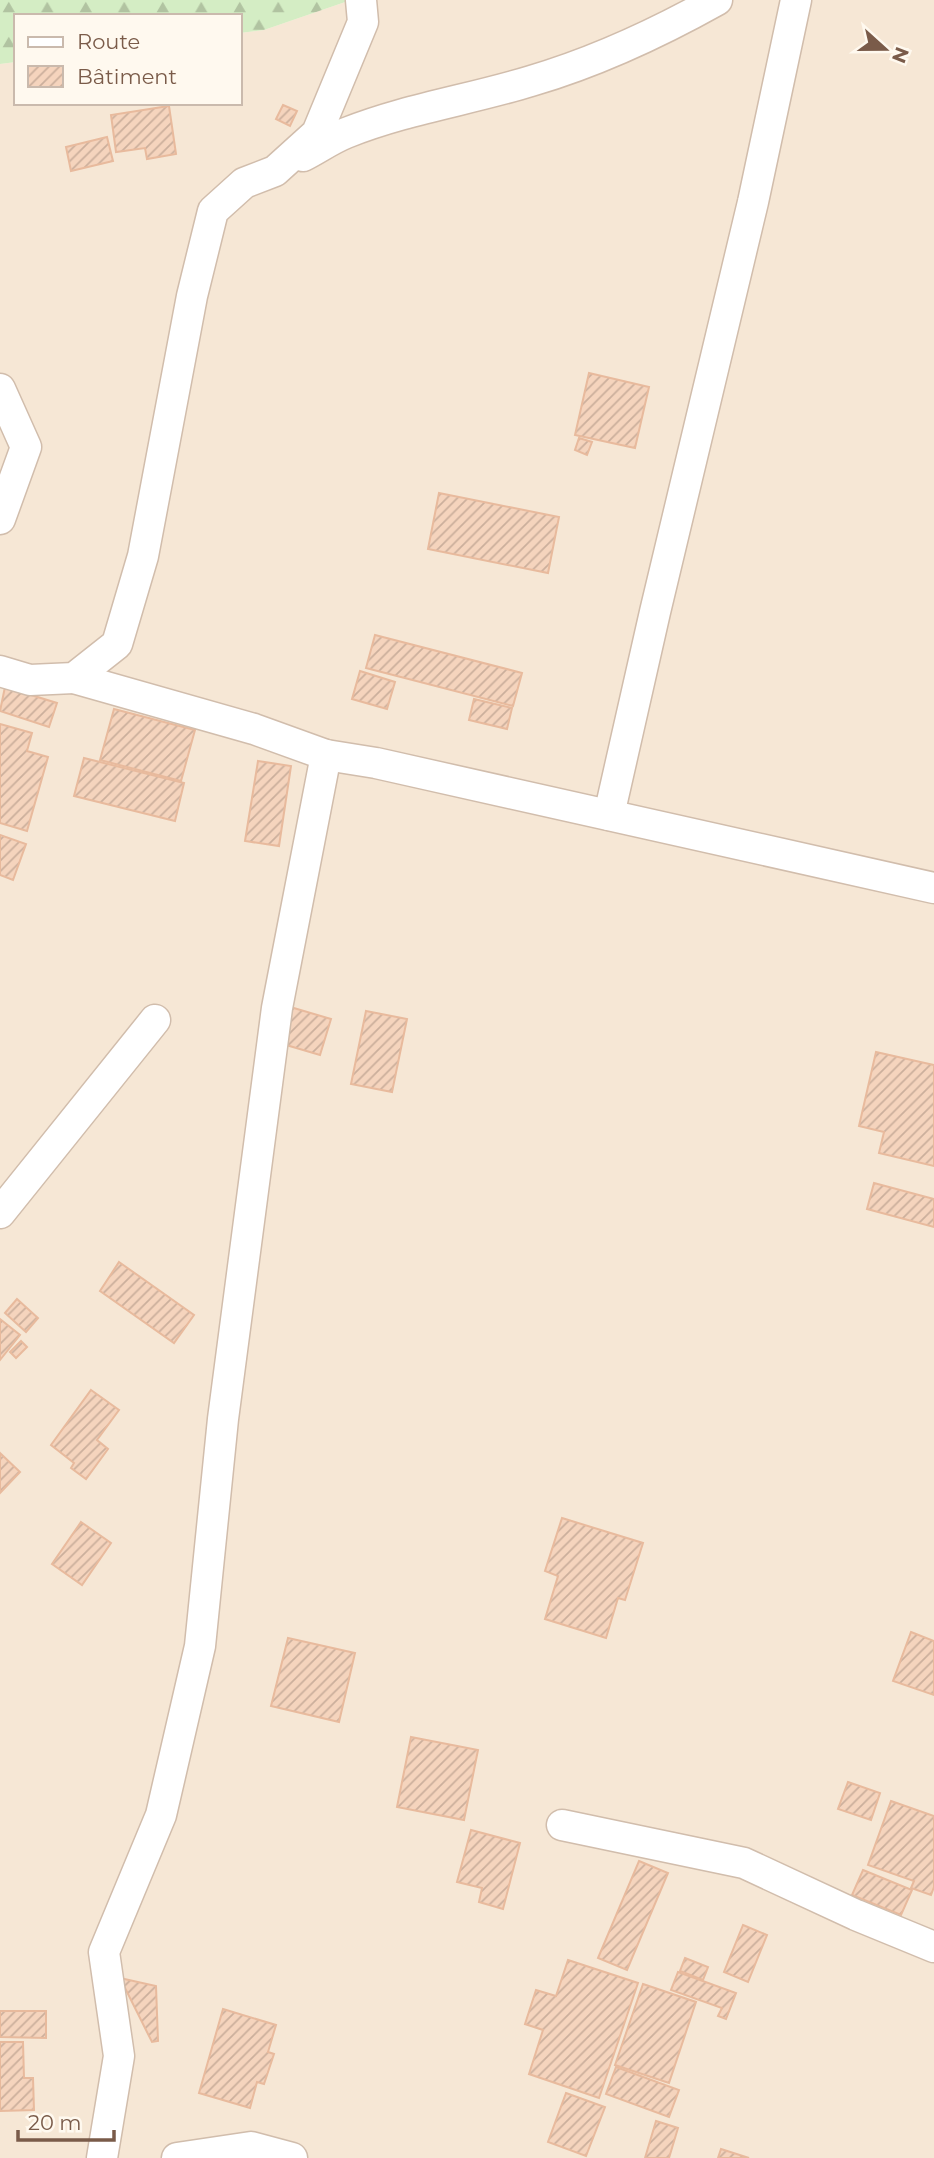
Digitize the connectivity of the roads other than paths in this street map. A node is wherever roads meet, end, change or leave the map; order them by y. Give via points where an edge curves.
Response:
1 (361, 0) edge
2 (717, 0) edge
3 (796, 0) edge
4 (275, 171) junction
5 (0, 389) edge
6 (0, 519) edge
7 (0, 671) edge
8 (74, 678) junction
9 (326, 755) junction
10 (609, 815) junction
11 (934, 888) edge
12 (155, 1020) dead end
13 (0, 1213) edge
14 (562, 1825) dead end
15 (934, 1947) edge
16 (102, 2158) edge
17 (177, 2158) edge
18 (292, 2158) edge

1 - 4 street via 363,22 317,133
2 - 4 street via 668,27 585,62 344,134
3 - 10 street
4 - 8 street via 243,183 213,211 192,296 143,556 117,644
5 - 6 street via 26,447
7 - 8 street via 30,680
8 - 9 street via 254,729
9 - 10 street
9 - 16 street via 277,1008 223,1419 200,1646 161,1815 104,1952 119,2056
10 - 11 street
12 - 13 street
14 - 15 street via 744,1863
17 - 18 street via 251,2147

